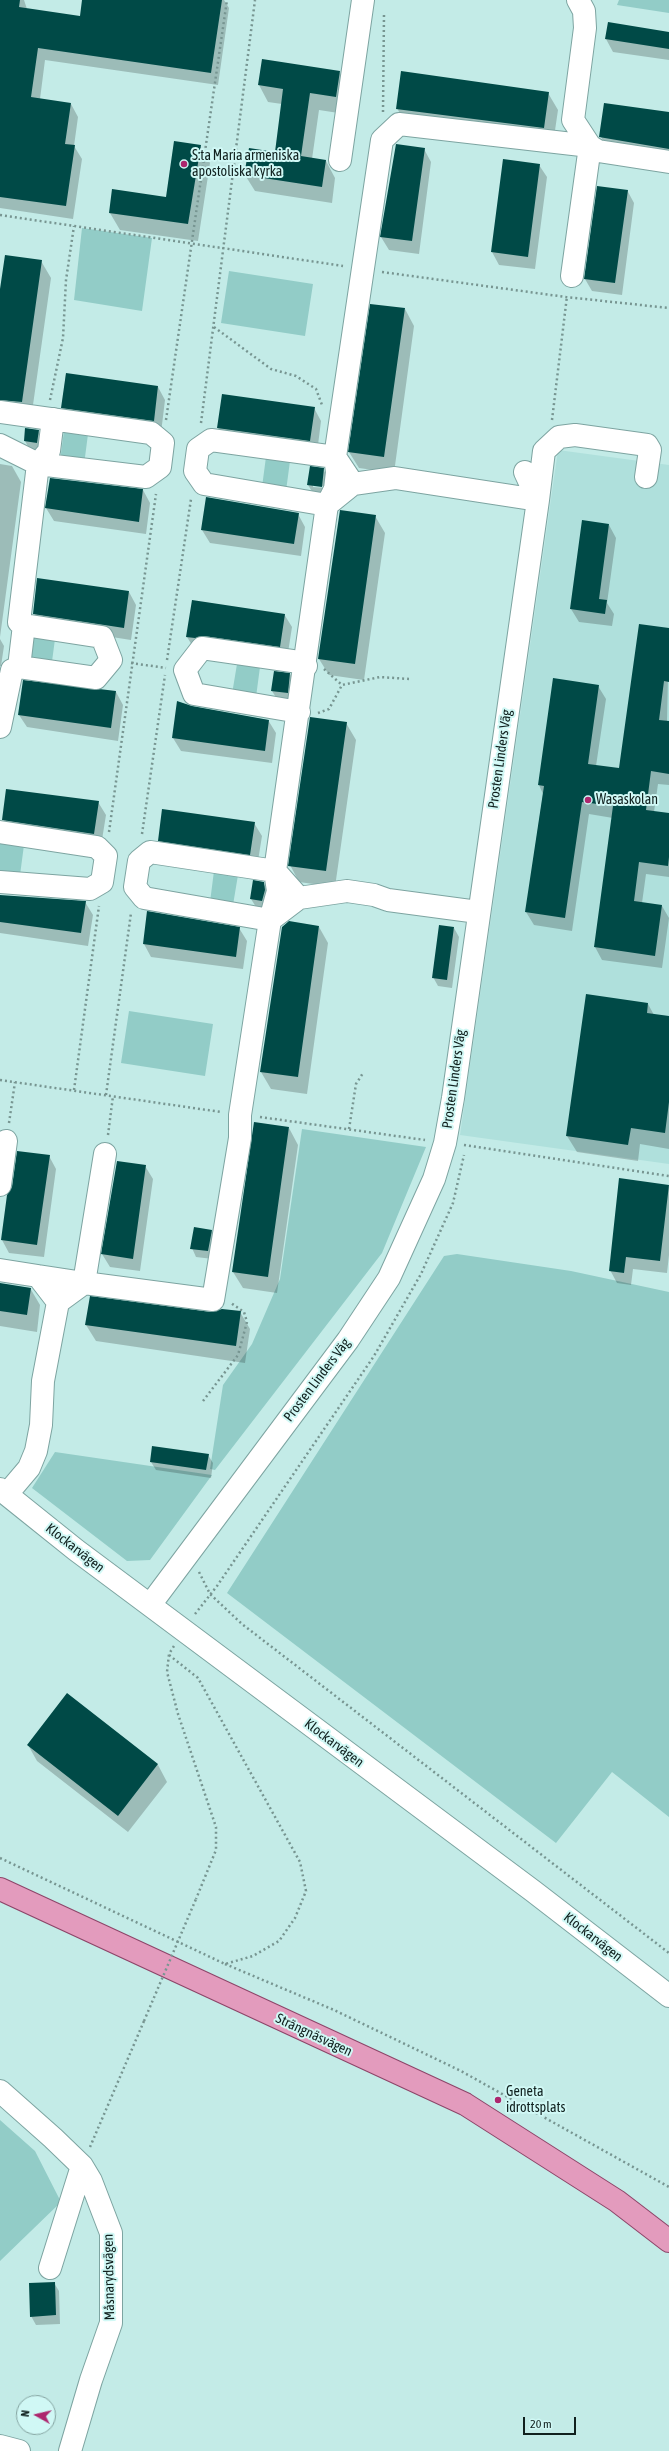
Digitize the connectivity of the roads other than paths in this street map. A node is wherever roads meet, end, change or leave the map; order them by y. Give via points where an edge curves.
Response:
1 (363, 0) edge
2 (578, 0) edge
3 (573, 120) junction
4 (546, 140) junction
5 (590, 146) junction
6 (340, 160) dead end
7 (669, 162) edge
8 (572, 276) road end
9 (0, 412) edge
10 (50, 419) junction
11 (0, 446) edge
12 (335, 457) junction
13 (38, 464) junction
14 (525, 472) dead end
15 (646, 477) dead end
16 (353, 484) junction
17 (538, 500) junction
18 (327, 505) junction
19 (24, 625) junction
20 (306, 666) junction
21 (19, 667) junction
22 (299, 712) junction
23 (0, 728) edge
24 (0, 832) edge
25 (275, 871) junction
26 (0, 882) edge
27 (299, 898) junction
28 (478, 912) junction
29 (270, 920) junction
30 (6, 1141) road end
31 (105, 1154) road end
32 (0, 1185) edge
33 (0, 1270) edge
34 (38, 1276) junction
35 (84, 1283) junction
36 (58, 1302) junction
37 (4, 1491) edge
38 (150, 1605) junction
39 (0, 1889) edge
40 (669, 1996) edge
41 (0, 2090) edge
42 (82, 2166) junction
43 (617, 2201) junction
44 (669, 2225) edge
45 (669, 2241) edge
46 (50, 2268) dead end
47 (0, 2446) edge
48 (19, 2451) edge
49 (70, 2451) edge

1 - 6 street
2 - 3 street via 584,11 585,28
3 - 4 street
3 - 5 street
4 - 5 street
4 - 12 street via 399,124 382,140
5 - 7 street via 598,151
5 - 8 street
9 - 10 street
10 - 13 street via 49,451
10 - 13 street via 151,433 163,443 160,467 146,477
11 - 13 street
12 - 16 street
12 - 18 street via 337,472 334,490
12 - 18 street via 211,440 198,449 195,471 204,484
13 - 19 street via 19,622
14 - 17 street
15 - 17 street, Prosten Linders Väg via 650,450 647,445 575,435 559,436 544,451
16 - 17 street via 396,478
16 - 18 street
17 - 28 street, Prosten Linders Väg
18 - 20 street
19 - 21 street
19 - 21 street via 102,637 111,660 96,678
20 - 22 street
20 - 22 street via 299,662 202,648 185,670 194,694
21 - 23 street via 12,670
22 - 25 street
24 - 26 street via 97,847 106,856 102,882 90,890
25 - 27 street
25 - 29 street via 278,891
25 - 29 street via 150,852 139,861 135,887 144,898
27 - 28 street via 347,891 388,900
27 - 29 street
28 - 38 street, Prosten Linders Väg via 455,1144 434,1179 389,1278 348,1340
29 - 35 street via 240,1115 240,1138 213,1300
30 - 32 street
31 - 35 street
33 - 34 street
34 - 35 street
34 - 36 street
35 - 36 street
36 - 37 street via 43,1380 41,1425 36,1451 29,1468
37 - 38 street, Klockarvägen
38 - 40 street, Klockarvägen via 527,1886
39 - 43 main road, Strängnäsvägen via 465,2104
41 - 42 street, Måsnarydsvägen
42 - 46 street
42 - 49 street, Måsnarydsvägen via 91,2180 111,2233 111,2323
43 - 44 main road, Strängnäsvägen
43 - 45 main road, Strängnäsvägen
47 - 48 street

